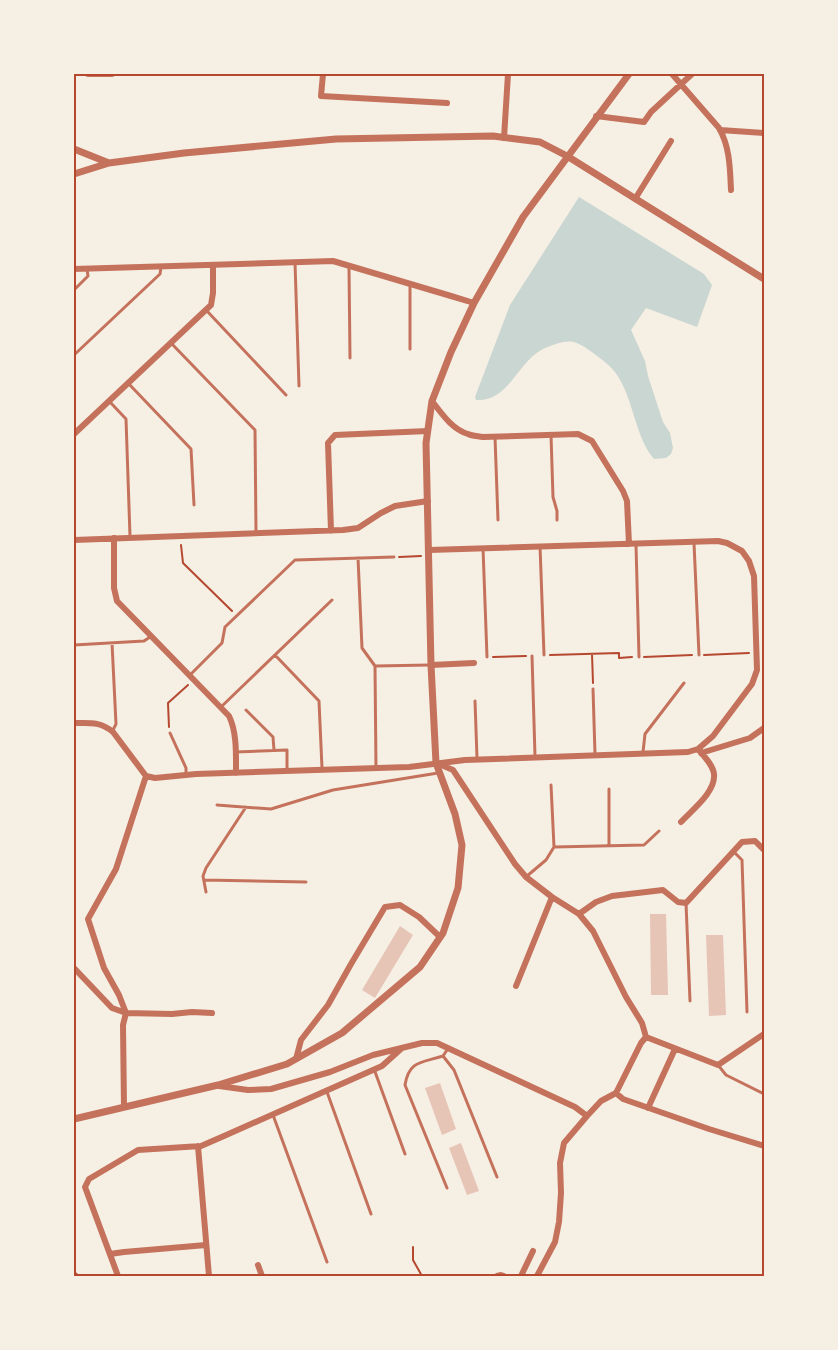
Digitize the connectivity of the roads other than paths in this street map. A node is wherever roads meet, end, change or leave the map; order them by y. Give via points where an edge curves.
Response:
1 (88, 74) edge
2 (112, 74) edge
3 (323, 74) edge
4 (508, 74) edge
5 (629, 74) edge
6 (672, 74) edge
7 (692, 74) edge
8 (681, 83) junction
9 (447, 104) dead end
10 (596, 116) junction
11 (720, 130) junction
12 (765, 133) edge
13 (504, 138) junction
14 (671, 141) dead end
15 (74, 149) edge
16 (567, 156) junction
17 (109, 163) junction
18 (74, 174) edge
19 (731, 190) dead end
20 (635, 199) junction
21 (295, 263) junction
22 (213, 265) junction
23 (349, 266) junction
24 (161, 267) junction
25 (74, 269) edge
26 (87, 269) junction
27 (765, 279) edge
28 (410, 284) junction
29 (74, 290) edge
30 (474, 303) junction
31 (206, 309) junction
32 (171, 343) junction
33 (410, 349) dead end
34 (74, 355) edge
35 (350, 358) dead end
36 (128, 383) junction
37 (299, 386) dead end
38 (286, 394) dead end
39 (109, 401) junction
40 (432, 401) junction
41 (428, 431) junction
42 (74, 434) edge
43 (551, 435) junction
44 (495, 437) junction
45 (428, 501) junction
46 (194, 505) dead end
47 (498, 520) dead end
48 (557, 520) dead end
49 (331, 531) junction
50 (256, 534) junction
51 (114, 538) junction
52 (130, 538) junction
53 (74, 540) edge
54 (694, 542) junction
55 (633, 544) junction
56 (540, 546) junction
57 (483, 548) junction
58 (429, 553) junction
59 (394, 557) road end
60 (358, 558) junction
61 (332, 600) dead end
62 (151, 636) junction
63 (112, 643) junction
64 (74, 645) edge
65 (756, 653) junction
66 (765, 653) edge
67 (275, 655) junction
68 (699, 655) road end
69 (532, 656) road end
70 (544, 656) road end
71 (487, 657) road end
72 (639, 657) road end
73 (474, 663) dead end
74 (431, 665) junction
75 (375, 666) junction
76 (191, 678) junction
77 (684, 683) dead end
78 (593, 689) road end
79 (476, 701) dead end
80 (220, 708) junction
81 (246, 710) dead end
82 (74, 723) edge
83 (765, 728) edge
84 (113, 732) junction
85 (170, 733) road end
86 (274, 750) junction
87 (700, 751) junction
88 (235, 752) junction
89 (643, 754) junction
90 (595, 756) junction
91 (535, 758) junction
92 (477, 760) junction
93 (436, 763) junction
94 (376, 768) junction
95 (322, 770) junction
96 (287, 771) junction
97 (236, 773) junction
98 (440, 773) junction
99 (186, 775) junction
100 (146, 776) junction
101 (551, 785) dead end
102 (609, 789) dead end
103 (216, 805) dead end
104 (246, 807) junction
105 (681, 822) dead end
106 (659, 831) dead end
107 (609, 845) junction
108 (554, 847) junction
109 (765, 850) edge
110 (733, 851) junction
111 (526, 877) junction
112 (204, 880) junction
113 (306, 882) dead end
114 (206, 892) dead end
115 (552, 897) junction
116 (686, 903) junction
117 (579, 914) junction
118 (440, 937) junction
119 (74, 968) edge
120 (516, 986) dead end
121 (690, 1000) dead end
122 (747, 1012) dead end
123 (126, 1013) junction
124 (212, 1013) dead end
125 (765, 1034) edge
126 (646, 1037) junction
127 (402, 1048) junction
128 (448, 1048) junction
129 (675, 1049) junction
130 (443, 1056) junction
131 (296, 1059) junction
132 (718, 1065) junction
133 (374, 1069) junction
134 (219, 1085) junction
135 (327, 1091) junction
136 (616, 1093) junction
137 (765, 1095) edge
138 (124, 1107) junction
139 (648, 1108) junction
140 (273, 1115) junction
141 (587, 1116) junction
142 (74, 1119) edge
143 (198, 1146) junction
144 (765, 1146) edge
145 (405, 1154) dead end
146 (496, 1177) dead end
147 (447, 1188) dead end
148 (371, 1214) dead end
149 (206, 1245) junction
150 (533, 1251) dead end
151 (110, 1254) junction
152 (327, 1262) dead end
153 (258, 1264) dead end
154 (118, 1276) edge
155 (209, 1276) edge
156 (262, 1276) edge
157 (497, 1276) edge
158 (504, 1276) edge
159 (522, 1276) edge
160 (537, 1276) edge

1 - 2 street
3 - 9 street via 321,96
4 - 13 street
5 - 10 street
6 - 8 street
7 - 8 street
8 - 10 street via 644,122
8 - 11 street
10 - 16 street
11 - 12 street
11 - 19 street via 728,151
13 - 16 street via 540,142
13 - 17 street via 336,139
14 - 20 street
15 - 17 street
16 - 20 street
16 - 30 street via 523,217
17 - 18 street
20 - 27 street
21 - 22 street
21 - 23 street via 333,261
21 - 37 lane
22 - 24 street
22 - 31 street via 213,293
23 - 28 street
23 - 35 lane
24 - 26 street
24 - 34 lane via 160,274
25 - 26 street
26 - 29 lane via 87,276
28 - 30 street
28 - 33 lane
30 - 40 street
31 - 32 street
31 - 38 lane
32 - 36 street
32 - 50 lane via 255,430
36 - 39 street
36 - 46 lane via 191,449
39 - 42 street
39 - 52 lane via 126,419
40 - 41 street
40 - 44 street via 446,419 468,434
41 - 45 street
41 - 49 street via 334,435 328,443
43 - 44 street
43 - 48 lane
43 - 55 street via 578,435 592,441 627,501
44 - 47 lane
45 - 49 street via 395,506 358,528
45 - 58 street
49 - 50 street
50 - 52 street
51 - 52 street
51 - 53 street
51 - 62 street via 117,601
54 - 55 street
54 - 65 street via 727,543 742,551 749,561 754,576
54 - 68 lane
55 - 56 street
55 - 72 lane
56 - 57 street
56 - 70 lane
57 - 58 street
57 - 71 lane
58 - 74 street
59 - 60 lane
60 - 75 lane via 362,648
60 - 76 lane via 295,560 225,627 222,643
61 - 67 lane
62 - 63 lane via 144,641
62 - 76 street
63 - 64 lane
63 - 84 lane via 116,724
65 - 66 street
65 - 87 street via 757,670 752,684
67 - 80 lane
67 - 95 lane via 319,700
69 - 91 lane
73 - 74 street
74 - 75 lane
74 - 93 street
75 - 94 lane
76 - 80 street
77 - 89 lane via 645,734
78 - 90 lane
79 - 92 lane
80 - 88 street via 233,724
81 - 86 lane via 273,737
82 - 84 street via 97,723
83 - 87 street via 750,738
84 - 100 street
85 - 99 lane
86 - 88 lane
86 - 96 lane via 287,750
87 - 89 street
87 - 105 street via 714,774 711,790
88 - 97 street
89 - 90 street
90 - 91 street
91 - 92 street
92 - 93 street
93 - 94 street
93 - 98 street
93 - 111 street via 453,770
94 - 95 street
95 - 96 street
96 - 97 street
97 - 99 street
98 - 104 lane via 333,790 271,809
98 - 118 street via 462,845 458,888
99 - 100 street
100 - 123 street via 116,869 88,919 104,968
101 - 108 lane
102 - 107 lane
103 - 104 lane
104 - 112 lane via 206,868
106 - 107 lane via 644,844
107 - 108 lane
108 - 111 lane via 546,860
109 - 110 street via 755,841 742,842
110 - 116 street
110 - 122 lane via 742,860
111 - 115 street
112 - 113 lane
112 - 114 lane
115 - 117 street
115 - 120 street
116 - 117 street via 678,902 663,890 612,896
116 - 121 lane
117 - 126 street via 593,931
118 - 131 street via 420,967 342,1033
118 - 131 street via 400,905 386,907 328,1005 301,1040
119 - 123 street via 112,1008
123 - 124 street
123 - 138 street
125 - 132 street
126 - 129 street
126 - 136 street
127 - 128 street via 437,1043
127 - 133 street
127 - 134 street via 271,1089
128 - 130 lane
128 - 141 street
129 - 132 street
129 - 139 street
130 - 146 lane via 454,1070
130 - 147 lane via 414,1065 407,1073 405,1085
131 - 134 street
132 - 137 lane via 726,1075
133 - 135 street
133 - 145 lane
134 - 138 street
135 - 140 street
135 - 148 lane
136 - 139 street
136 - 141 street
138 - 142 street
139 - 144 street
140 - 143 street
140 - 152 lane
141 - 160 street via 564,1143 555,1242
143 - 149 street
143 - 151 street via 138,1150 89,1179 85,1186
149 - 151 street
149 - 155 street
150 - 159 street
151 - 154 street
153 - 156 street
157 - 158 street

